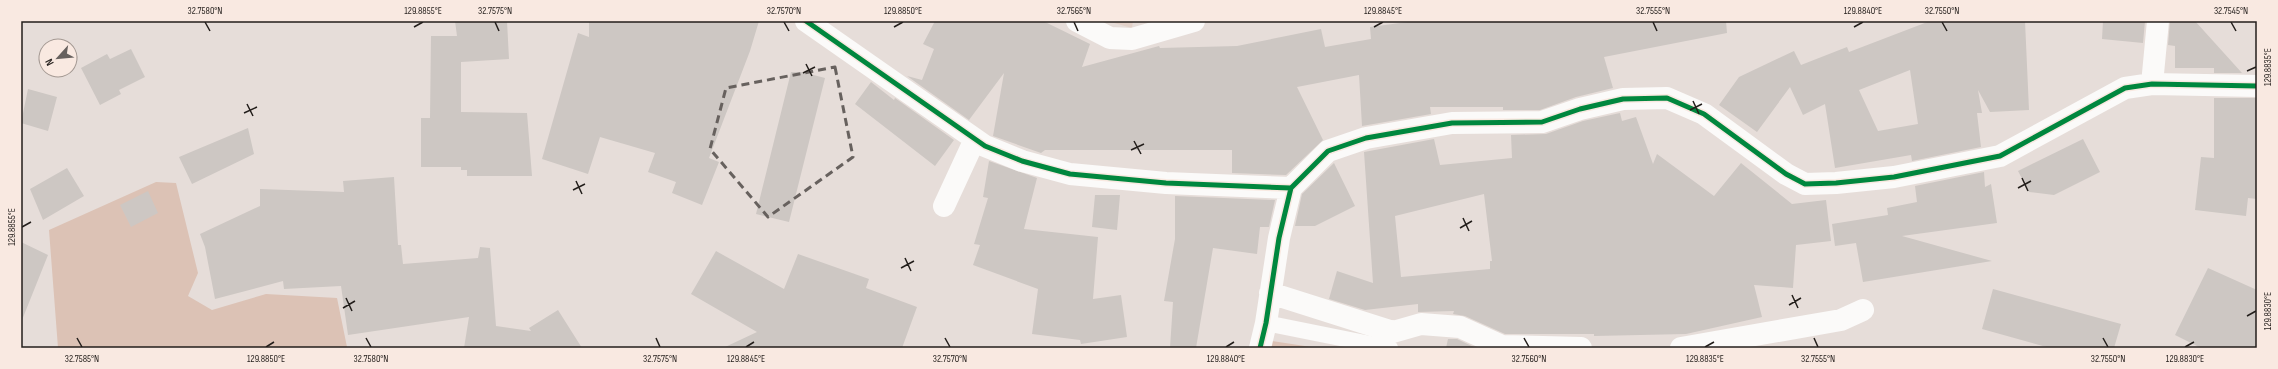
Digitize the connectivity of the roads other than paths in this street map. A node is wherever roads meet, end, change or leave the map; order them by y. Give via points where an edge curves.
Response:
1 (806, 21) edge
2 (1077, 21) edge
3 (1194, 21) edge
4 (2158, 21) edge
5 (2152, 84) junction
6 (2257, 86) edge
7 (975, 139) junction
8 (1292, 188) junction
9 (944, 206) dead end
10 (1270, 293) junction
11 (1863, 310) dead end
12 (1266, 323) junction
13 (1260, 348) edge
14 (1390, 348) edge
15 (1581, 348) edge
16 (1681, 348) edge

1 - 7 street
2 - 3 street via 1110,38 1132,39
4 - 5 street
5 - 6 street
5 - 8 street via 2125,88 2000,156 1894,177 1805,184 1786,174 1704,114 1667,98 1645,98 1623,99 1594,105 1542,122 1452,123 1366,138 1328,151
7 - 8 street via 985,146 1022,161 1070,174 1166,183
7 - 9 street
8 - 10 street via 1279,238
10 - 12 street
10 - 15 street via 1393,332 1421,324 1460,327 1502,346
11 - 16 street via 1841,320
12 - 13 street
12 - 14 lane

